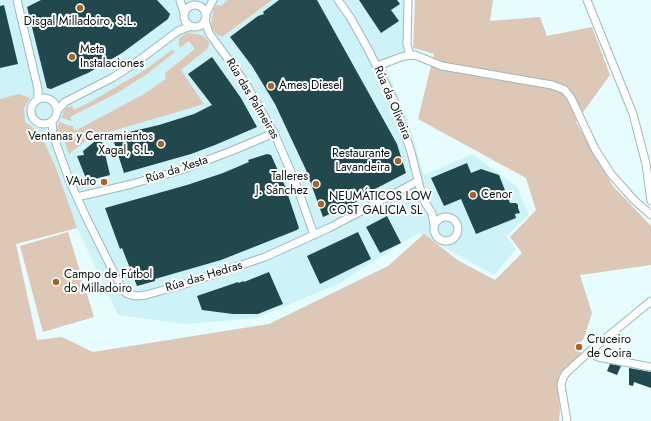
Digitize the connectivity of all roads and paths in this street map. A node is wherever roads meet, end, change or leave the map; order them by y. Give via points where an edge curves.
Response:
1 (17, 0) edge
2 (180, 0) edge
3 (338, 0) edge
4 (408, 0) edge
5 (587, 0) edge
6 (212, 1) edge
7 (194, 5) junction
8 (184, 15) junction
9 (205, 17) junction
10 (193, 27) junction
11 (178, 31) junction
12 (209, 33) junction
13 (410, 55) junction
14 (377, 66) junction
15 (38, 89) junction
16 (38, 99) junction
17 (50, 100) junction
18 (66, 102) junction
19 (57, 111) junction
20 (52, 121) junction
21 (44, 124) junction
22 (52, 132) junction
23 (274, 133) junction
24 (418, 181) junction
25 (77, 197) junction
26 (651, 201) edge
27 (432, 212) junction
28 (651, 215) edge
29 (442, 217) junction
30 (434, 225) junction
31 (314, 235) junction
32 (651, 301) edge
33 (588, 352) junction
34 (651, 367) edge
35 (567, 421) edge

1 - 15 street, Rúa das Hedras
2 - 7 street
2 - 8 street
3 - 14 street, Rúa da Oliveira
4 - 13 street via 407,45
5 - 26 street via 633,114 646,164
6 - 7 street
6 - 9 street
7 - 8 street via 188,7
7 - 9 street via 203,9
8 - 10 street via 188,24
8 - 11 street
9 - 10 street via 201,25
9 - 12 street, Rúa das Palmeiras
10 - 11 street
10 - 12 street
11 - 18 street via 134,64
12 - 23 street, Rúa das Palmeiras via 246,84
13 - 14 street
13 - 28 street via 442,66 552,85 565,90 595,149 611,174
14 - 24 street, Rúa da Oliveira via 404,127
15 - 16 street, Rúa das Hedras
15 - 17 street
16 - 17 street
16 - 21 street, Rúa das Hedras via 31,107 32,115 37,122
17 - 18 street
17 - 19 street
18 - 19 street, Rúa das Hedras
19 - 20 street, Rúa das Hedras
20 - 21 street
20 - 22 street, Rúa das Hedras
21 - 22 street, Rúa das Hedras
22 - 25 street, Rúa das Hedras
23 - 25 street, Rúa da Xesta via 184,168
23 - 31 street, Rúa das Palmeiras via 295,181
24 - 27 street, Rúa da Oliveira via 424,201
24 - 31 street, Rúa das Hedras
25 - 31 street, Rúa das Hedras via 121,288 130,295 146,294 229,270
27 - 29 street, Rúa da Oliveira
27 - 30 street, Rúa da Oliveira
29 - 30 street
29 - 30 street, Rúa da Oliveira via 450,217 456,222 459,230 455,238 448,241 439,240 434,233
32 - 33 street
33 - 34 street via 598,357
33 - 35 street via 563,378 561,385

